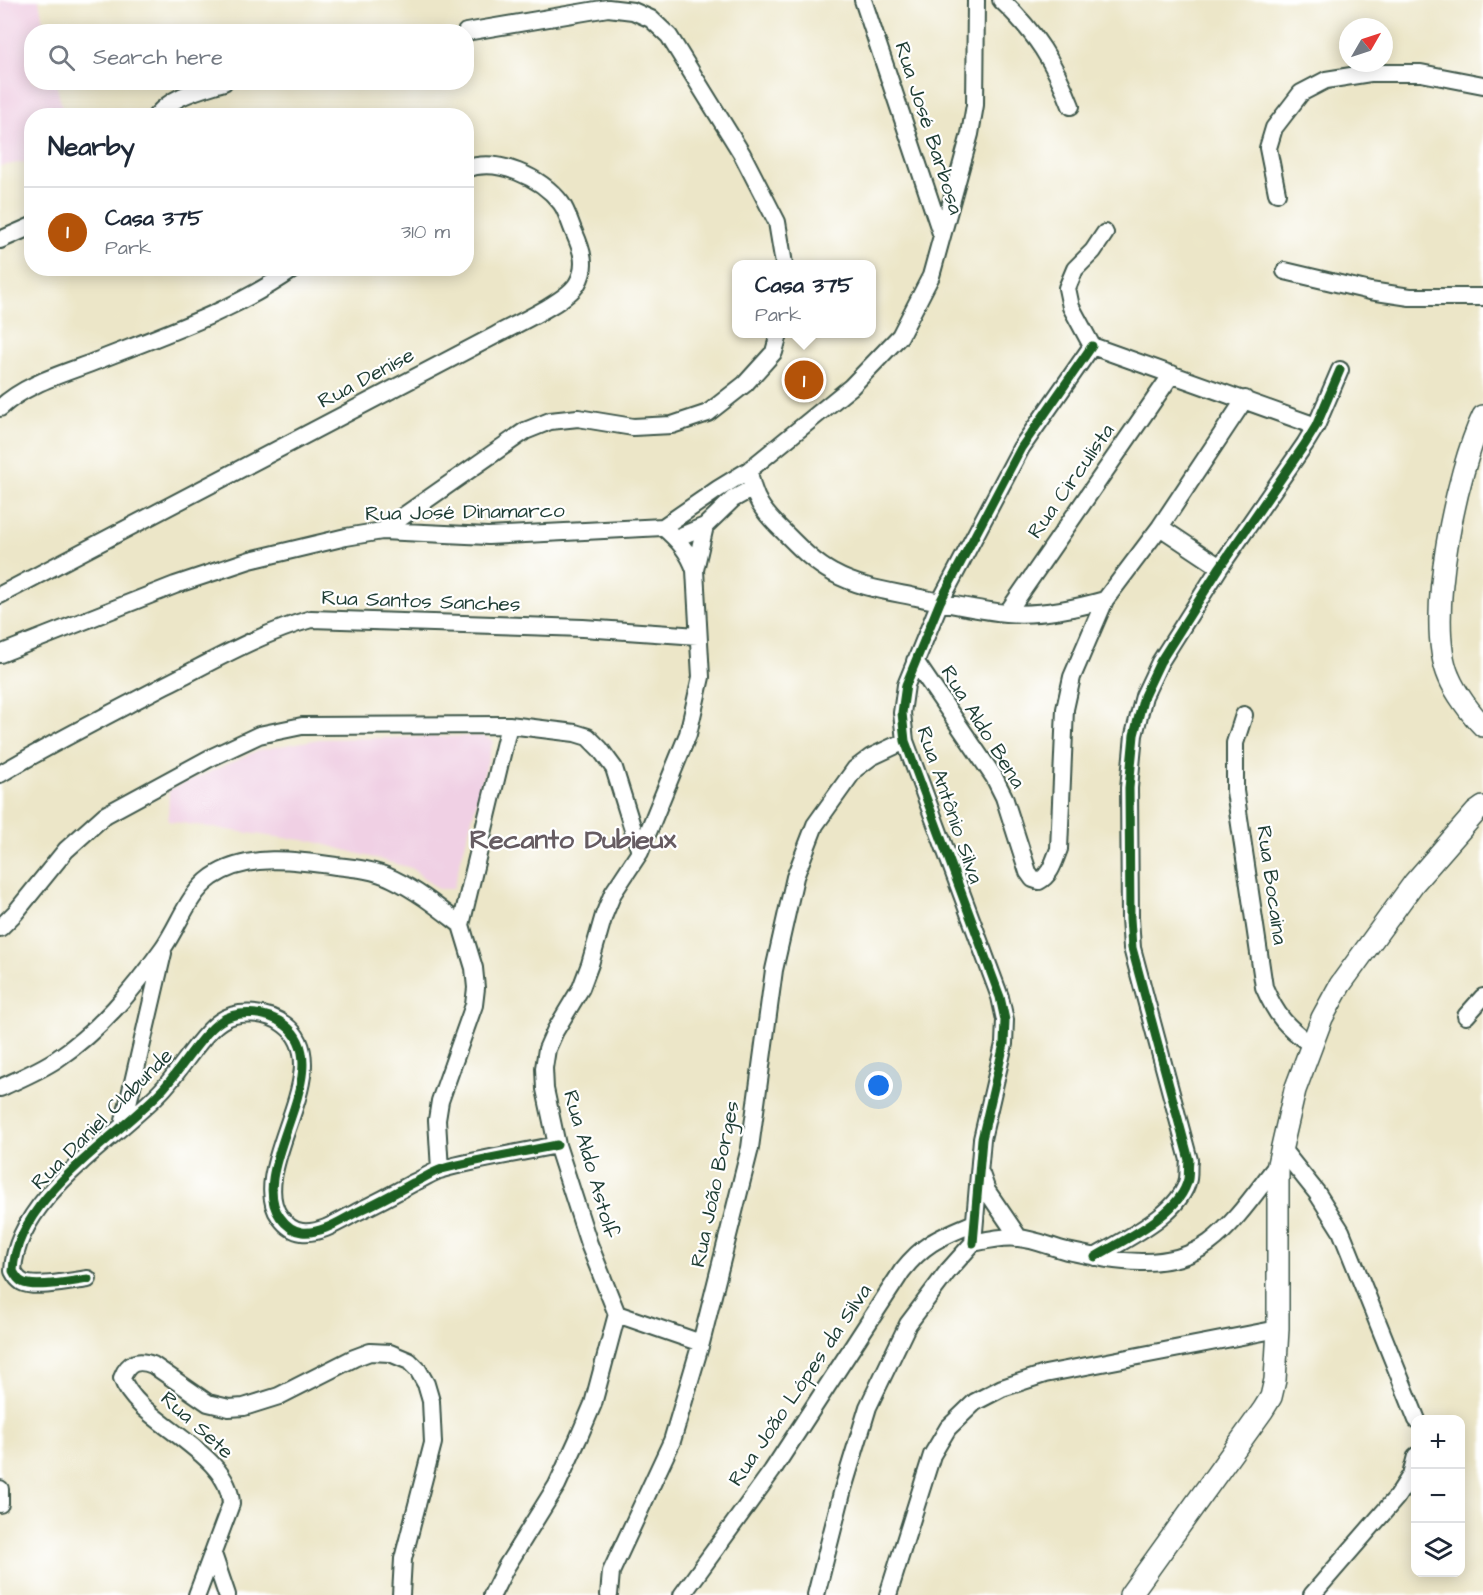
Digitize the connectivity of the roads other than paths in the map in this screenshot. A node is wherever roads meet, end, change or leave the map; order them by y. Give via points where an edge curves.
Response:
1 (863, 0) edge
2 (976, 0) edge
3 (1001, 0) edge
4 (474, 31) edge
5 (1483, 86) edge
6 (199, 90) edge
7 (1071, 106) dead end
8 (162, 108) edge
9 (474, 166) edge
10 (1277, 193) dead end
11 (24, 230) edge
12 (1105, 233) dead end
13 (942, 236) junction
14 (0, 240) edge
15 (783, 260) edge
16 (1285, 271) dead end
17 (282, 276) edge
18 (1483, 297) edge
19 (778, 338) edge
20 (1092, 346) junction
21 (1340, 370) dead end
22 (1172, 374) junction
23 (1245, 399) junction
24 (0, 408) edge
25 (1483, 416) edge
26 (1316, 426) junction
27 (749, 470) junction
28 (752, 489) junction
29 (705, 526) junction
30 (1160, 527) junction
31 (381, 531) junction
32 (670, 533) junction
33 (1220, 567) junction
34 (695, 570) junction
35 (0, 595) edge
36 (1105, 600) junction
37 (940, 602) junction
38 (1007, 613) junction
39 (698, 636) junction
40 (0, 654) edge
41 (915, 661) junction
42 (1244, 715) dead end
43 (1479, 722) edge
44 (509, 725) junction
45 (905, 741) junction
46 (1483, 742) edge
47 (0, 774) edge
48 (1481, 804) edge
49 (640, 852) junction
50 (461, 925) junction
51 (0, 928) edge
52 (164, 946) junction
53 (1483, 998) edge
54 (1466, 1016) dead end
55 (1311, 1045) junction
56 (0, 1088) edge
57 (123, 1125) junction
58 (557, 1145) junction
59 (1280, 1156) junction
60 (440, 1170) junction
61 (980, 1170) junction
62 (974, 1223) junction
63 (1019, 1238) junction
64 (973, 1243) junction
65 (1095, 1257) junction
66 (88, 1279) dead end
67 (617, 1314) junction
68 (1278, 1329) junction
69 (701, 1343) junction
70 (1415, 1415) edge
71 (1413, 1469) edge
72 (0, 1489) edge
73 (0, 1504) edge
74 (213, 1554) junction
75 (197, 1595) edge
76 (227, 1595) edge
77 (401, 1595) edge
78 (492, 1595) edge
79 (609, 1595) edge
80 (682, 1595) edge
81 (816, 1595) edge
82 (888, 1595) edge
83 (1130, 1595) edge
84 (1312, 1595) edge

1 - 13 street, Rua José Barbosa
2 - 13 street via 975,105
3 - 7 street via 1041,45
4 - 15 street via 608,8 633,11 651,20 669,36 742,154 777,222
5 - 10 street via 1421,73 1370,73 1326,80 1301,93 1274,128 1268,148
6 - 8 street
9 - 35 street, Rua Denise via 498,166 517,172 542,184 561,203 583,251 584,270 576,286 560,300 496,335
11 - 14 street
12 - 20 street via 1075,269 1067,288 1071,307
13 - 27 street via 931,276 900,336 851,387
16 - 18 street via 1410,297
17 - 24 street via 243,300 33,386
19 - 31 street via 774,352 745,384 708,413 662,426 578,418 550,421 525,431
20 - 22 street
20 - 37 street, Rua Antônio Silva via 1022,448
21 - 26 street
22 - 23 street
22 - 38 street, Rua Circulista
23 - 26 street
23 - 30 street
25 - 43 street via 1461,478 1443,566 1440,604 1449,676
26 - 33 street
27 - 28 street
27 - 32 street
28 - 29 street via 733,499
28 - 37 street via 758,503 777,525 831,572 858,584
29 - 32 street
29 - 34 street
30 - 33 street
30 - 36 street
31 - 32 street, Rua José Dinamarco via 488,536
31 - 40 street, Rua José Dinamarco via 250,560
32 - 34 street, Rua Aldo Astolf via 690,556
33 - 65 street via 1160,662 1144,696 1134,735 1130,788 1132,948 1189,1160 1188,1180 1168,1210
34 - 39 street, Rua Aldo Astolf
36 - 38 street via 1050,612
36 - 41 street, Rua Aldo Bena via 1072,677 1065,709 1059,849 1050,870 1039,881 1028,872 994,777
37 - 38 street
37 - 41 street, Rua Antônio Silva
39 - 47 street, Rua Santos Sanches via 311,619 250,641
39 - 49 street, Rua Aldo Astolf via 701,677 688,734
41 - 45 street, Rua Antônio Silva via 902,712
42 - 55 street, Rua Bocaina via 1235,743 1235,791 1264,987 1288,1028
43 - 46 street
44 - 49 street via 588,737 614,768
44 - 50 street
44 - 51 street via 302,726 259,735 105,814 66,850
45 - 61 street, Rua Antônio Silva via 1000,997 1005,1020 1004,1044 982,1139
45 - 69 street, Rua João Borges via 855,768 815,825 795,877 774,970 750,1148
48 - 55 street via 1414,883 1340,985
49 - 58 street, Rua Aldo Astolf via 614,893 581,988 548,1049 545,1089
50 - 52 street via 421,894 365,869 266,861 234,866 212,877 194,894
50 - 60 street via 476,988 474,1005 440,1101
52 - 56 street via 99,1026 55,1060
52 - 57 street
53 - 54 street
55 - 59 street via 1295,1090
57 - 60 street, Rua Daniel Clabunde via 176,1075 221,1020 247,1013 285,1025 297,1039 302,1055 302,1083 272,1180 275,1210 286,1225 301,1232 324,1229
57 - 66 street, Rua Daniel Clabunde via 48,1197 20,1237 13,1257 13,1271 21,1282
58 - 60 street, Rua Daniel Clabunde
58 - 67 street, Rua Aldo Astolf
59 - 65 street via 1227,1226 1191,1254 1173,1260 1136,1262
59 - 68 street
59 - 70 street via 1317,1193 1341,1231
61 - 62 street, Rua Antônio Silva
61 - 63 street, Rua Antônio Silva via 987,1191
62 - 64 street, Rua Antônio Silva
62 - 80 street, Rua João Lópes da Silva via 935,1240 902,1270 772,1471
63 - 64 street
63 - 65 street
64 - 81 street via 908,1324 868,1407
67 - 69 street
67 - 78 street via 593,1404 578,1439 557,1485
68 - 82 street via 1045,1374 975,1402 948,1428 932,1455
68 - 83 street via 1271,1397
69 - 79 street, Rua João Borges via 672,1441 611,1572
71 - 84 street via 1396,1498
72 - 73 street
74 - 75 street, Rua Sete
74 - 76 street
74 - 77 street, Rua Sete via 231,1504 223,1478 125,1387 122,1378 127,1367 142,1361 153,1365 208,1403 228,1408 279,1396 370,1352 390,1353 409,1361 426,1384 434,1443 403,1559

